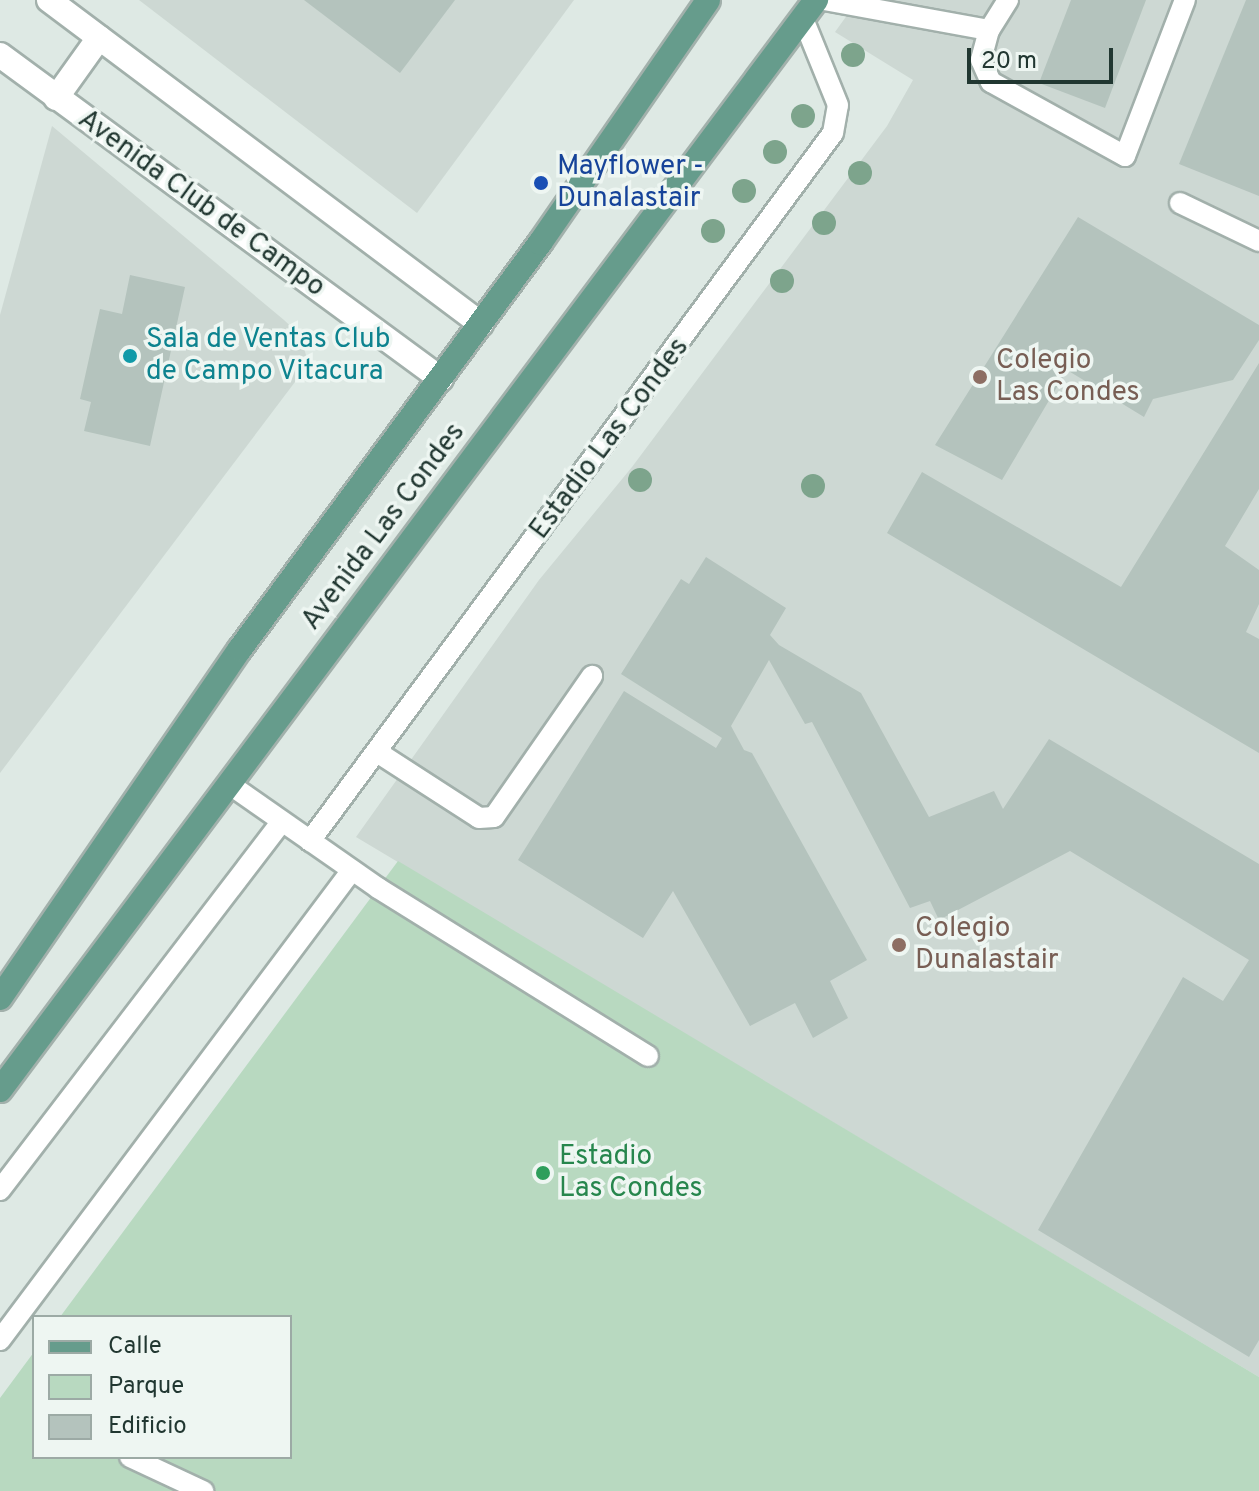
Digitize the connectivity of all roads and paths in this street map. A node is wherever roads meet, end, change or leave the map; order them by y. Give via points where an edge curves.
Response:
1 (49, 0) edge
2 (708, 0) edge
3 (824, 0) edge
4 (1008, 0) edge
5 (1185, 0) edge
6 (809, 10) edge
7 (989, 30) junction
8 (99, 38) junction
9 (0, 55) edge
10 (56, 98) junction
11 (1180, 203) dead end
12 (1259, 241) edge
13 (481, 324) junction
14 (441, 379) junction
15 (592, 676) dead end
16 (377, 752) junction
17 (229, 784) junction
18 (282, 821) junction
19 (310, 841) junction
20 (352, 870) junction
21 (0, 998) edge
22 (648, 1056) dead end
23 (0, 1090) edge
24 (0, 1190) edge
25 (0, 1340) edge
26 (134, 1459) edge
27 (203, 1491) edge

1 - 8 street
2 - 13 main road, Avenida Las Condes
3 - 7 lane
4 - 7 lane
5 - 7 lane via 1125,156 991,82 981,60
6 - 16 lane, Estadio Las Condes via 838,105 833,133
6 - 17 main road, Avenida Las Condes
8 - 10 street
8 - 13 street
9 - 10 street, Avenida Club de Campo
10 - 14 street, Avenida Club de Campo
11 - 12 lane
13 - 14 main road, Avenida Las Condes
14 - 21 main road, Avenida Las Condes via 240,649
15 - 16 lane via 494,817 479,818
16 - 19 lane, Estadio Las Condes
17 - 18 lane
17 - 23 main road, Avenida Las Condes
18 - 19 lane
18 - 24 lane
19 - 20 lane
20 - 22 lane
20 - 25 lane
26 - 27 lane

